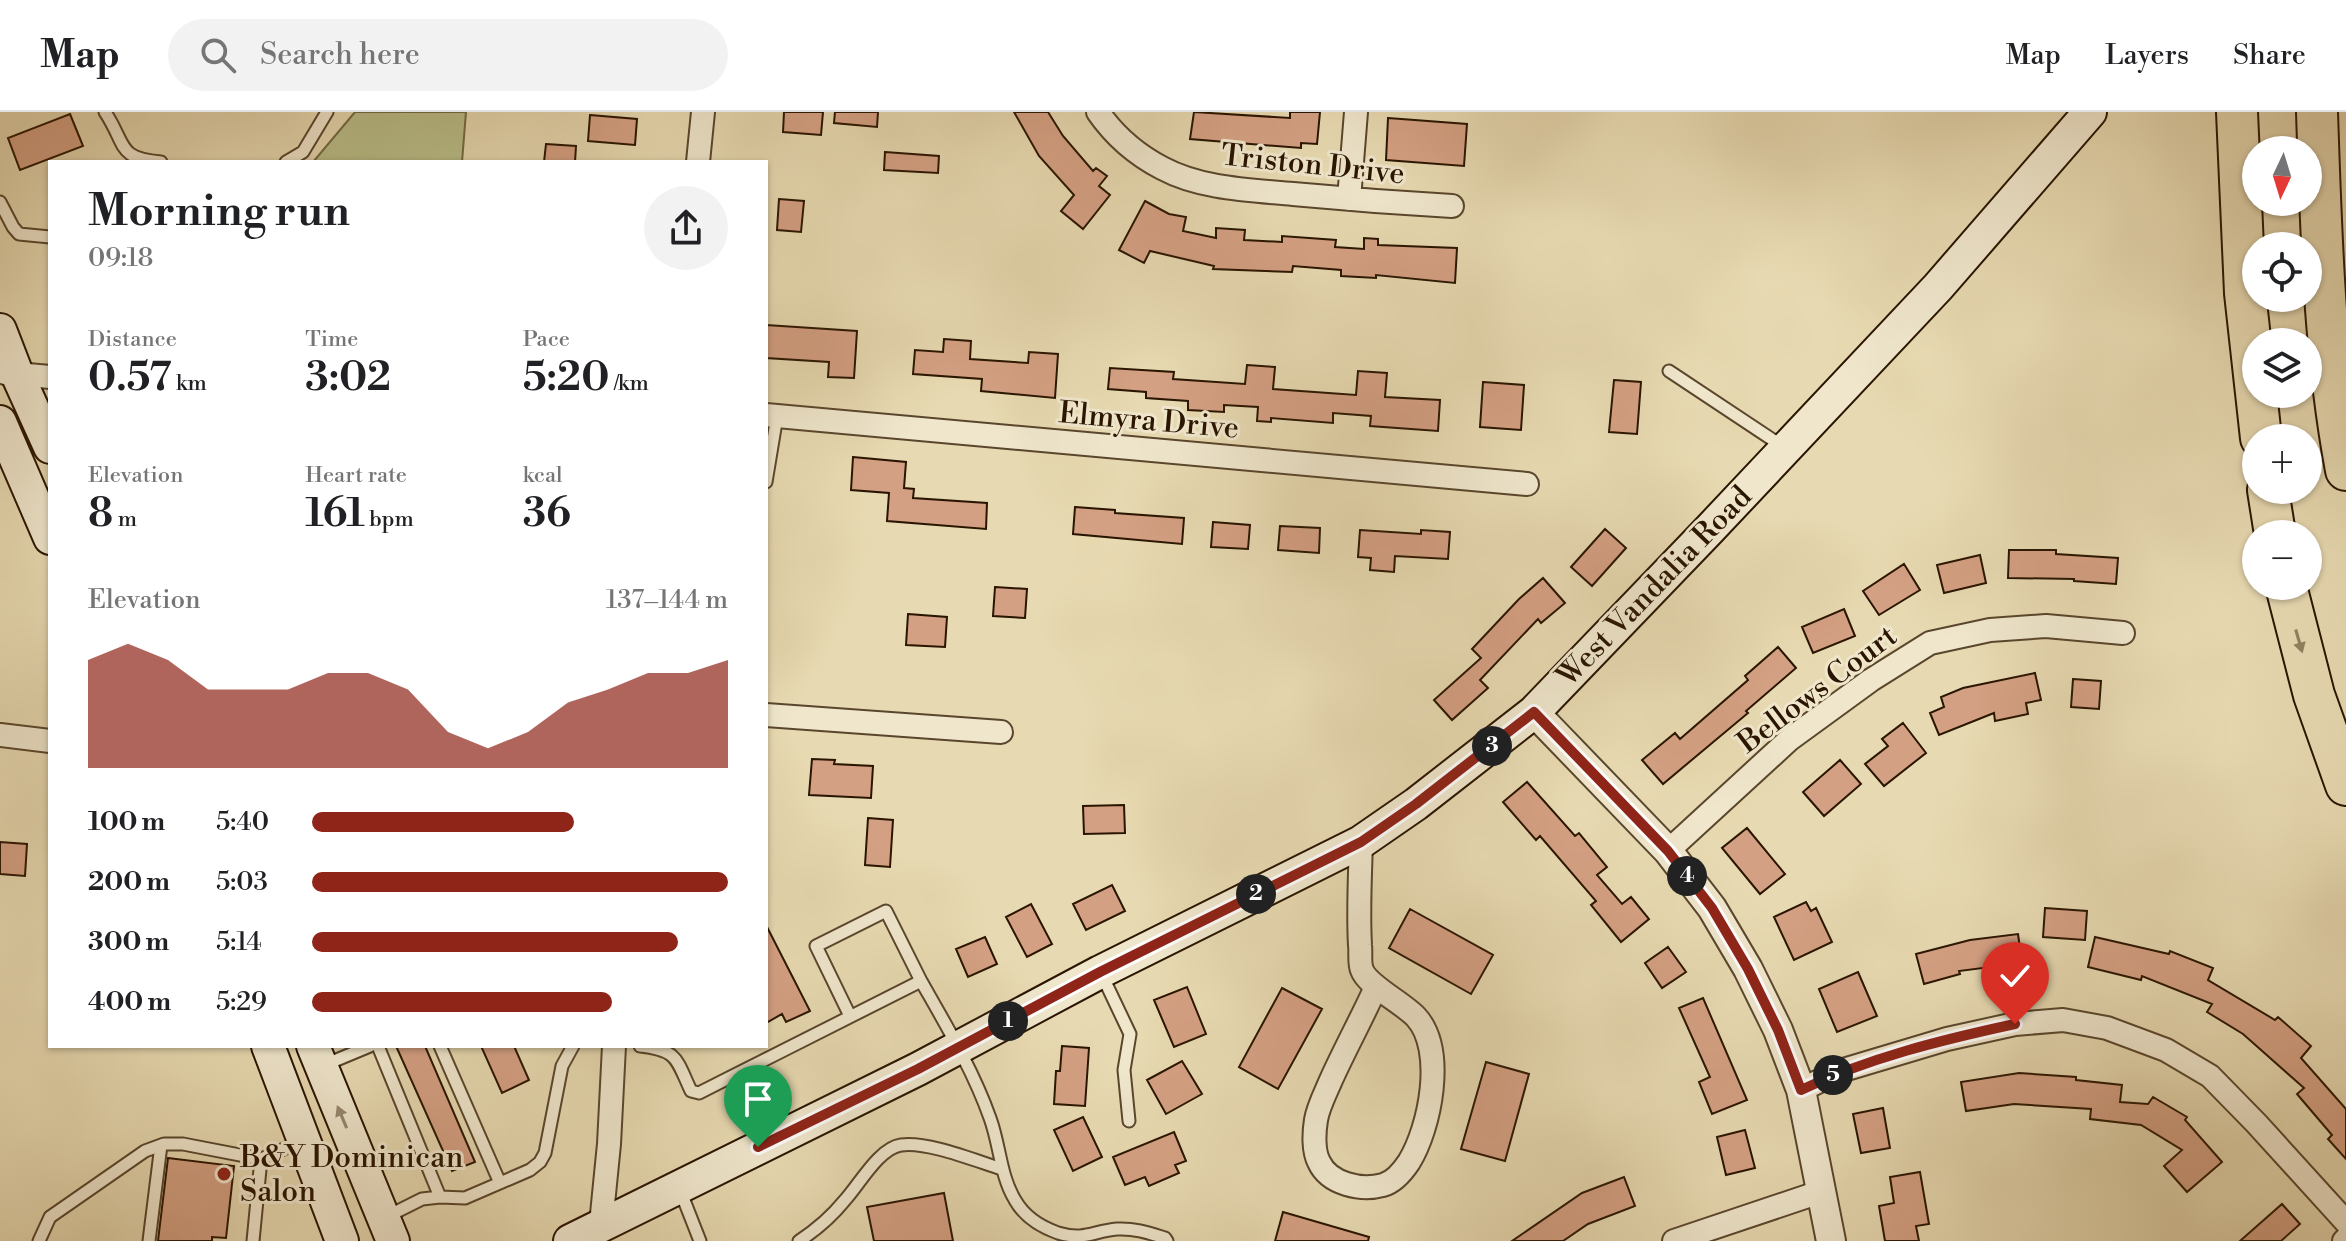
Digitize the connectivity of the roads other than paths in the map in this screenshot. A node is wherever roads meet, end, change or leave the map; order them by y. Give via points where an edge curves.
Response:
1 (105, 112) edge
2 (327, 112) edge
3 (703, 112) edge
4 (1098, 112) edge
5 (1356, 112) edge
6 (2090, 112) edge
7 (2237, 112) edge
8 (2317, 112) edge
9 (137, 160) edge
10 (289, 160) edge
11 (698, 160) edge
12 (1349, 199) junction
13 (0, 202) edge
14 (1452, 206) dead end
15 (48, 237) edge
16 (0, 330) edge
17 (1669, 371) dead end
18 (8, 374) edge
19 (48, 377) edge
20 (771, 415) edge
21 (0, 422) edge
22 (2259, 424) edge
23 (48, 444) edge
24 (1786, 449) junction
25 (768, 455) edge
26 (2346, 470) edge
27 (1527, 484) dead end
28 (48, 533) edge
29 (2289, 600) edge
30 (2123, 633) dead end
31 (1534, 712) junction
32 (768, 715) edge
33 (1001, 732) dead end
34 (0, 735) edge
35 (48, 741) edge
36 (2346, 785) edge
37 (1361, 842) junction
38 (1668, 851) junction
39 (1100, 972) junction
40 (921, 981) junction
41 (1376, 987) junction
42 (850, 1016) junction
43 (959, 1047) junction
44 (269, 1048) edge
45 (359, 1048) edge
46 (379, 1048) edge
47 (441, 1048) edge
48 (572, 1048) edge
49 (614, 1048) edge
50 (650, 1048) edge
51 (317, 1056) edge
52 (1801, 1090) junction
53 (1129, 1121) dead end
54 (304, 1140) junction
55 (161, 1145) junction
56 (261, 1159) junction
57 (1002, 1169) junction
58 (500, 1183) junction
59 (678, 1186) junction
60 (1820, 1192) junction
61 (440, 1197) junction
62 (2346, 1222) edge
63 (389, 1229) edge
64 (604, 1232) edge
65 (39, 1241) edge
66 (149, 1241) edge
67 (253, 1241) edge
68 (342, 1241) edge
69 (570, 1241) edge
70 (700, 1241) edge
71 (799, 1241) edge
72 (1167, 1241) edge
73 (1674, 1241) edge
74 (1831, 1241) edge

1 - 9 lane via 127,153
2 - 10 lane via 303,152
3 - 11 street
4 - 12 street, Triston Drive via 1132,149 1163,169 1205,184
5 - 12 street
6 - 24 main road, West Vandalia Road via 1938,287
7 - 22 highway via 2245,293
8 - 26 highway via 2322,248
12 - 14 street, Triston Drive
13 - 15 lane via 19,234
16 - 18 main road
17 - 24 lane
18 - 19 street
18 - 23 main road
20 - 25 lane
20 - 27 street, Elmyra Drive
21 - 28 main road
24 - 31 main road, West Vandalia Road
29 -> 36 highway via 2314,695
30 - 38 street, Bellows Court via 2046,626 1990,630 1930,643 1790,739
31 - 37 main road, West Vandalia Road
31 - 38 street
32 - 33 street
34 - 35 street
37 - 39 main road, West Vandalia Road
37 - 41 street via 1362,970
38 - 52 street via 1712,908 1748,969
39 - 43 main road, West Vandalia Road
39 - 53 lane via 1130,1034 1124,1070
40 - 42 lane
40 - 42 lane via 886,911 816,946
40 - 43 lane
41 - 41 street via 1418,1019 1430,1042 1431,1099 1420,1140 1402,1172 1384,1185 1358,1187 1330,1177 1318,1161 1316,1118
42 - 50 lane via 699,1093 691,1091 675,1057
43 - 57 lane via 990,1119
43 - 59 main road, West Vandalia Road
44 - 54 main road
45 - 51 lane
46 - 61 lane
47 - 58 lane
48 - 58 lane via 562,1066 545,1153 530,1170
49 - 64 street
63 -> 51 main road
52 - 60 street
52 - 62 street via 1840,1071 2015,1024 2063,1020 2107,1028 2166,1050 2210,1076
54 - 56 lane
54 - 68 main road
55 - 56 lane via 183,1144
55 - 65 lane via 50,1217
55 - 66 lane
56 - 67 lane
57 - 71 lane via 921,1145 898,1145 884,1152 844,1202
57 - 72 lane via 1015,1201 1034,1222 1059,1234 1083,1238 1139,1229
58 - 61 lane via 465,1198
59 - 64 main road, West Vandalia Road
59 - 70 lane
60 - 73 street
60 - 74 street
61 - 63 lane via 422,1199
64 - 69 main road, West Vandalia Road

